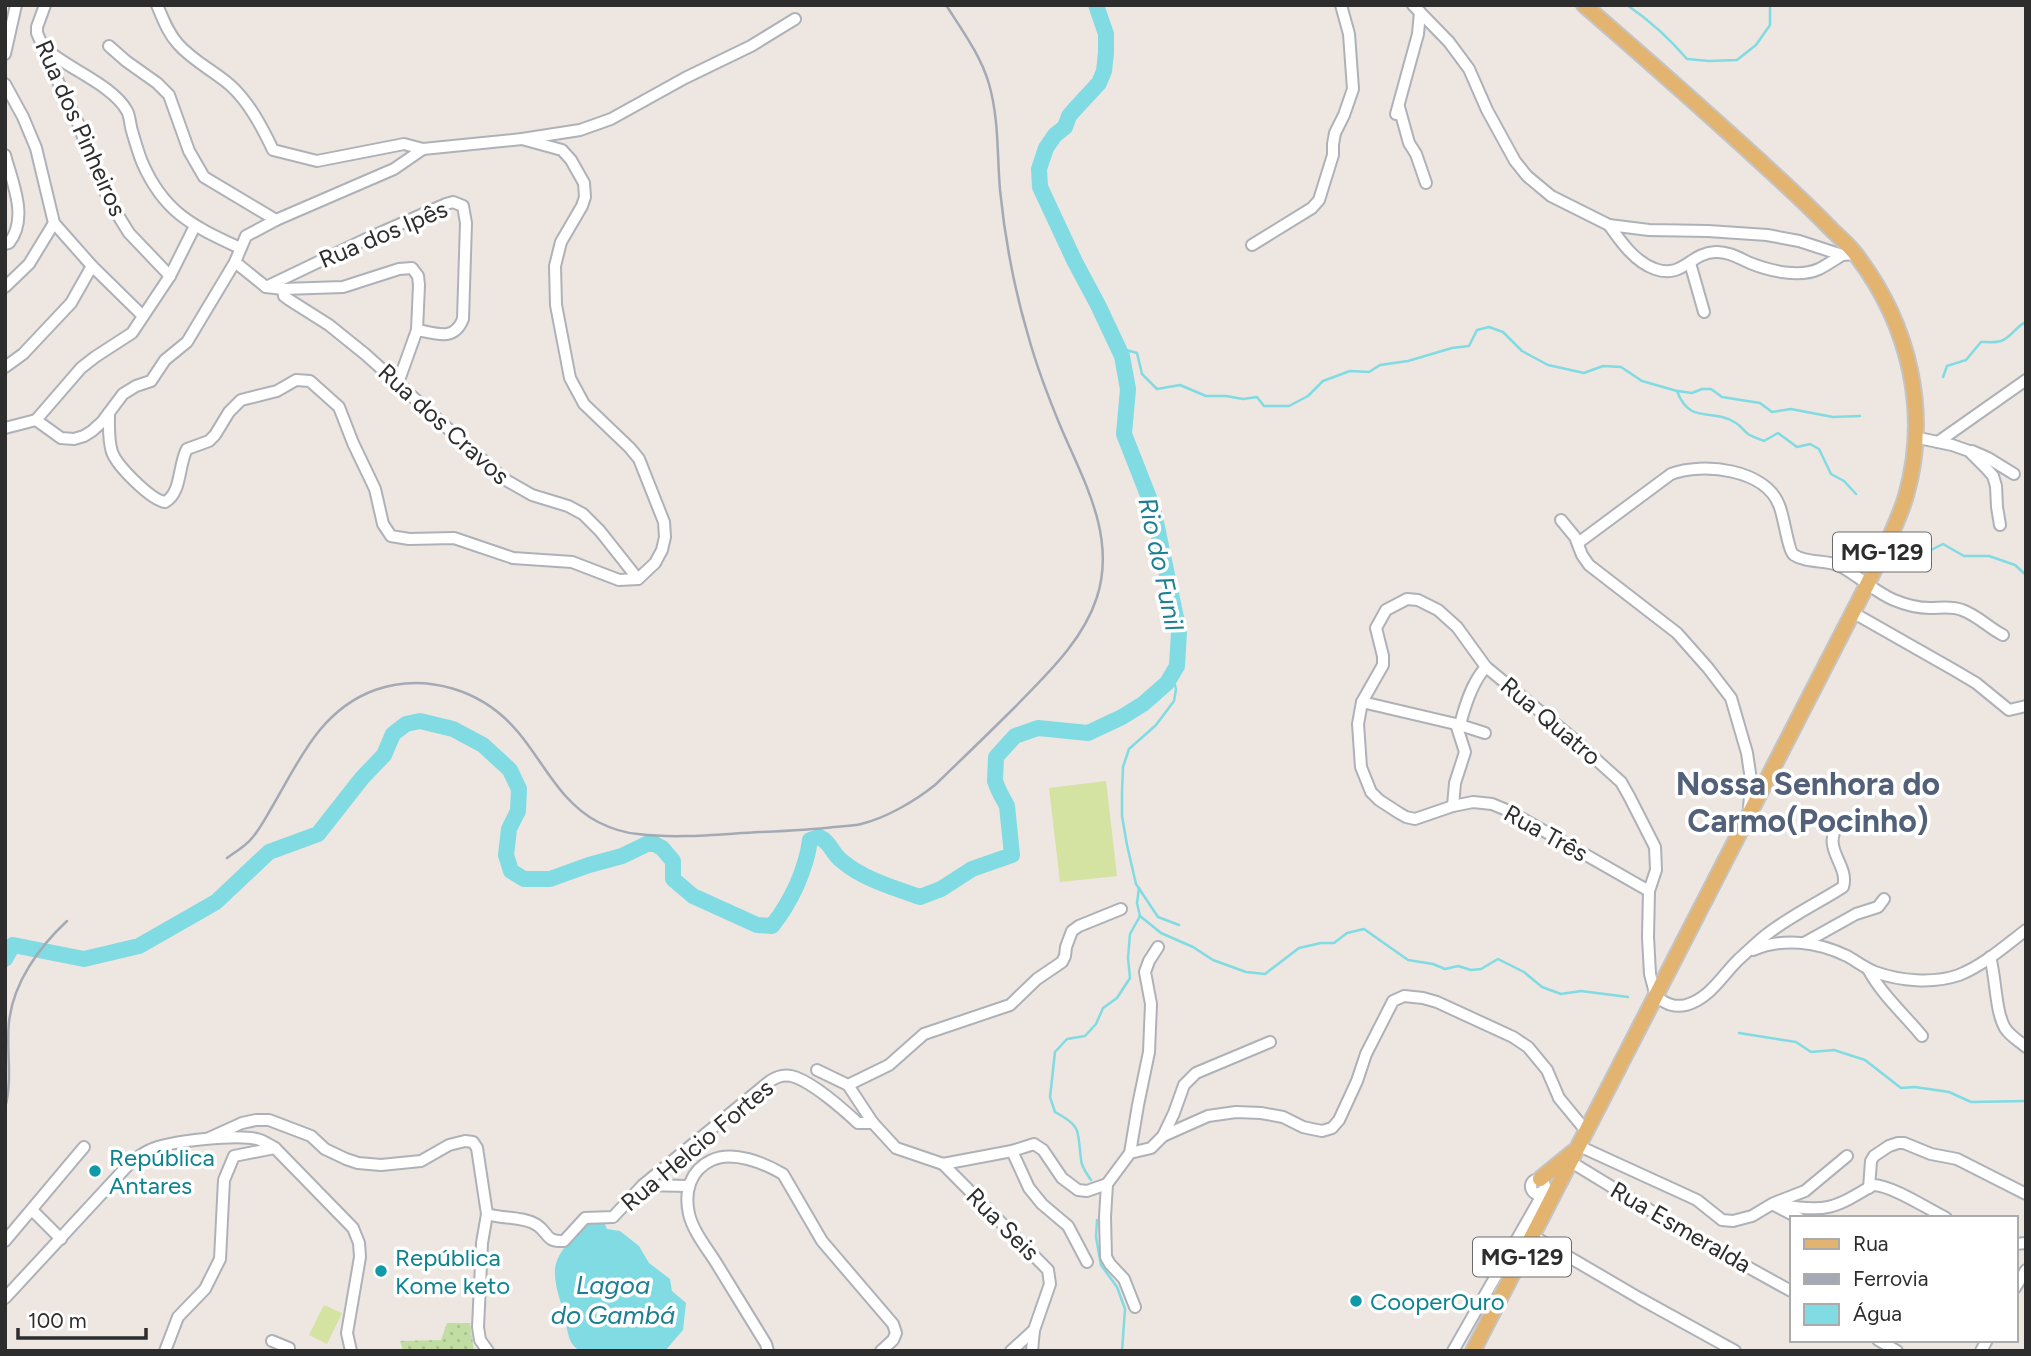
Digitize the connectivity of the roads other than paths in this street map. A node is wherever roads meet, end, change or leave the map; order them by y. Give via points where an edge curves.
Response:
1 (16, 5) edge
2 (45, 5) edge
3 (157, 5) edge
4 (1341, 5) edge
5 (1584, 5) edge
6 (1416, 9) edge
7 (795, 19) dead end
8 (41, 45) junction
9 (109, 46) dead end
10 (5, 54) edge
11 (5, 84) edge
12 (522, 139) junction
13 (423, 149) junction
14 (5, 155) edge
15 (1426, 183) dead end
16 (276, 220) junction
17 (54, 223) junction
18 (1609, 225) junction
19 (195, 226) junction
20 (5, 244) edge
21 (1252, 245) dead end
22 (240, 248) junction
23 (1849, 254) junction
24 (235, 262) junction
25 (1690, 263) junction
26 (92, 267) junction
27 (170, 276) junction
28 (5, 287) edge
29 (266, 288) junction
30 (284, 289) junction
31 (1704, 312) dead end
32 (143, 316) junction
33 (417, 330) junction
34 (5, 367) edge
35 (2026, 380) edge
36 (398, 383) junction
37 (109, 412) junction
38 (36, 420) junction
39 (5, 428) edge
40 (1914, 437) junction
41 (1938, 442) junction
42 (1969, 451) junction
43 (2014, 474) dead end
44 (1560, 520) dead end
45 (2000, 524) dead end
46 (1578, 543) junction
47 (638, 579) junction
48 (1868, 583) junction
49 (1852, 612) junction
50 (2003, 635) dead end
51 (1486, 667) junction
52 (1362, 702) junction
53 (2026, 705) edge
54 (1458, 724) junction
55 (1485, 733) dead end
56 (1453, 806) junction
57 (1749, 815) junction
58 (1863, 818) dead end
59 (1649, 891) junction
60 (1884, 899) dead end
61 (1121, 909) dead end
62 (2026, 930) edge
63 (1804, 943) junction
64 (1157, 947) dead end
65 (1748, 952) junction
66 (1990, 957) junction
67 (1868, 969) junction
68 (1656, 997) junction
69 (1922, 1036) dead end
70 (1270, 1042) dead end
71 (2026, 1047) edge
72 (817, 1070) dead end
73 (848, 1085) junction
74 (873, 1123) junction
75 (1587, 1132) junction
76 (1163, 1136) junction
77 (209, 1138) junction
78 (84, 1147) dead end
79 (275, 1148) junction
80 (1012, 1152) junction
81 (1130, 1153) junction
82 (1576, 1153) junction
83 (1847, 1156) dead end
84 (943, 1164) junction
85 (1107, 1184) junction
86 (643, 1185) junction
87 (688, 1186) junction
88 (1538, 1188) joint
89 (1869, 1188) junction
90 (2026, 1194) edge
91 (1772, 1204) junction
92 (32, 1210) junction
93 (487, 1214) junction
94 (1795, 1216) edge
95 (1942, 1216) edge
96 (1533, 1236) junction
97 (61, 1239) junction
98 (5, 1241) edge
99 (1087, 1262) dead end
100 (1790, 1291) edge
101 (5, 1298) edge
102 (1135, 1307) dead end
103 (1034, 1330) junction
104 (272, 1341) dead end
105 (1882, 1342) edge
106 (165, 1351) edge
107 (289, 1351) edge
108 (351, 1351) edge
109 (488, 1351) edge
110 (768, 1351) edge
111 (881, 1351) edge
112 (1011, 1351) edge
113 (1032, 1351) edge
114 (1453, 1351) edge
115 (1471, 1351) edge
116 (1735, 1351) edge
117 (1898, 1351) edge

1 - 10 street
2 - 8 street, Rua dos Pinheiros via 37,27
3 - 13 street via 178,45 240,95 273,150 317,161 404,144
4 - 21 street via 1349,34 1353,89 1335,133 1319,200
5 - 23 main road, MG-129 via 1784,183
6 - 15 street via 1418,34 1397,110
6 - 18 street via 1464,62 1503,140 1527,176 1551,196
7 - 12 street via 611,119 580,130
8 - 19 street via 113,94 127,111 142,162 158,191
8 - 27 street, Rua dos Pinheiros via 111,204 129,233
9 - 16 street via 169,96 204,177
11 - 17 street via 36,148
12 - 13 street
12 - 47 street via 562,150 584,183 582,206 558,250 556,305 575,390 639,459 661,512 665,530 662,550
13 - 16 street via 394,169
14 - 20 street via 18,214 13,238
16 - 22 street via 246,236
17 - 26 street
17 - 28 street via 29,264
18 - 23 street via 1767,235
18 - 25 street via 1648,266 1670,272
19 - 22 street
19 - 27 street
22 - 24 street
23 - 25 street via 1800,273 1772,270 1721,252
23 - 40 main road, MG-129 via 1887,303 1899,328 1914,403
24 - 29 street
24 - 37 street via 187,342 165,360 151,381 127,391
25 - 31 street
26 - 32 street
26 - 34 street via 71,303
27 - 32 street
29 - 30 street
29 - 33 street, Rua dos Ipês via 419,215 458,203 463,206 466,223 463,319 456,332 449,334
30 - 33 street via 343,287 412,268 419,285
30 - 36 street, Rua dos Cravos via 288,299 329,325
32 - 38 street via 132,333 81,368
33 - 36 street
35 - 41 street
36 - 47 street, Rua dos Cravos via 503,479 583,514
37 - 38 street via 92,431 74,439 61,438
37 - 47 street via 110,444 117,461 165,502 172,497 187,449 209,441 241,400 276,391 296,380 310,381 343,416 391,536 454,538 513,558 572,562 619,580
38 - 39 street
40 - 41 street
40 - 48 main road, MG-129 via 1906,496
41 - 42 street
42 - 43 street
42 - 45 street via 1993,476
44 - 46 street
46 - 48 street via 1671,474 1701,468 1728,470 1765,487 1775,497 1791,553 1807,561 1838,565
46 - 57 street via 1589,565 1677,633 1731,698 1747,752
48 - 49 main road, MG-129
48 - 50 street via 1882,595 1909,606 1960,609
49 - 53 street via 1976,683 2009,710
49 - 57 main road, MG-129
51 - 52 street, Rua Quatro via 1449,618 1424,602 1407,599 1386,610 1379,621 1376,628 1383,665
51 - 54 street
51 - 59 street, Rua Quatro via 1626,789 1654,847 1656,870
52 - 54 street
52 - 56 street, Rua Três via 1358,724 1361,767 1371,792 1415,819
54 - 55 street
54 - 56 street via 1465,752
56 - 59 street, Rua Três via 1483,802 1501,808
57 - 68 main road, MG-129
58 - 65 street via 1839,824 1833,833 1836,860 1844,872 1843,887 1778,926
59 - 68 street, Rua Quatro via 1650,974
60 - 63 street via 1878,907
61 - 73 street via 1072,931 1062,962 1010,1005 924,1034 890,1065
62 - 66 street
63 - 65 street via 1769,944
63 - 67 street via 1844,955
64 - 81 street via 1145,972 1151,1004 1149,1052
65 - 68 street via 1705,996 1674,1006
66 - 67 street via 1957,975 1938,979 1897,977
66 - 71 street via 2003,1023
67 - 69 street via 1886,997
68 - 75 main road, MG-129
70 - 76 street via 1192,1076
72 - 73 street
73 - 74 street
74 - 84 street, Rua Helcio Fortes via 896,1148
74 - 86 street, Rua Helcio Fortes via 858,1123 797,1078 778,1076
75 - 76 street via 1559,1098 1548,1070 1517,1038 1437,1002 1404,996 1393,1001 1332,1128 1322,1131 1283,1117 1236,1112 1208,1116
75 - 82 main road, MG-129
76 - 81 street via 1151,1148
77 - 79 street via 259,1139
77 - 93 street via 242,1123 269,1120 311,1136 346,1159 381,1165 421,1161 449,1145 472,1142 477,1148
77 - 97 street via 166,1144 131,1162
78 - 92 street
79 - 106 street via 234,1156 224,1180 220,1259 205,1289 178,1317
79 - 108 street via 353,1228 359,1242 348,1333
80 - 84 street, Rua Helcio Fortes
80 - 85 street, Rua Helcio Fortes via 1034,1144 1078,1190
80 - 99 street via 1029,1188 1068,1226
81 - 85 street
82 - 88 main road
82 - 91 street via 1697,1200 1723,1220 1752,1216
82 - 96 main road, MG-129
82 - 100 street, Rua Esmeralda via 1699,1240
83 - 91 street via 1805,1191
84 - 103 street, Rua Seis via 1048,1270 1050,1284
85 - 102 street via 1106,1257 1124,1279
86 - 87 street
86 - 93 street, Rua Helcio Fortes via 613,1217 585,1217 564,1241 547,1238 537,1225
87 - 110 street via 695,1229
87 - 111 street via 697,1170 727,1156 783,1174 822,1241 893,1324 893,1340
88 - 114 street via 1533,1208
89 - 90 street via 1874,1156 1901,1143 1957,1159
89 - 91 street via 1819,1210
89 - 95 street via 1883,1186
91 - 94 street
92 - 97 street
92 - 98 street
93 - 109 street via 478,1327
96 - 115 main road, MG-129
96 - 116 street
97 - 101 street
103 - 112 street
103 - 113 street
104 - 107 street
105 - 117 street

